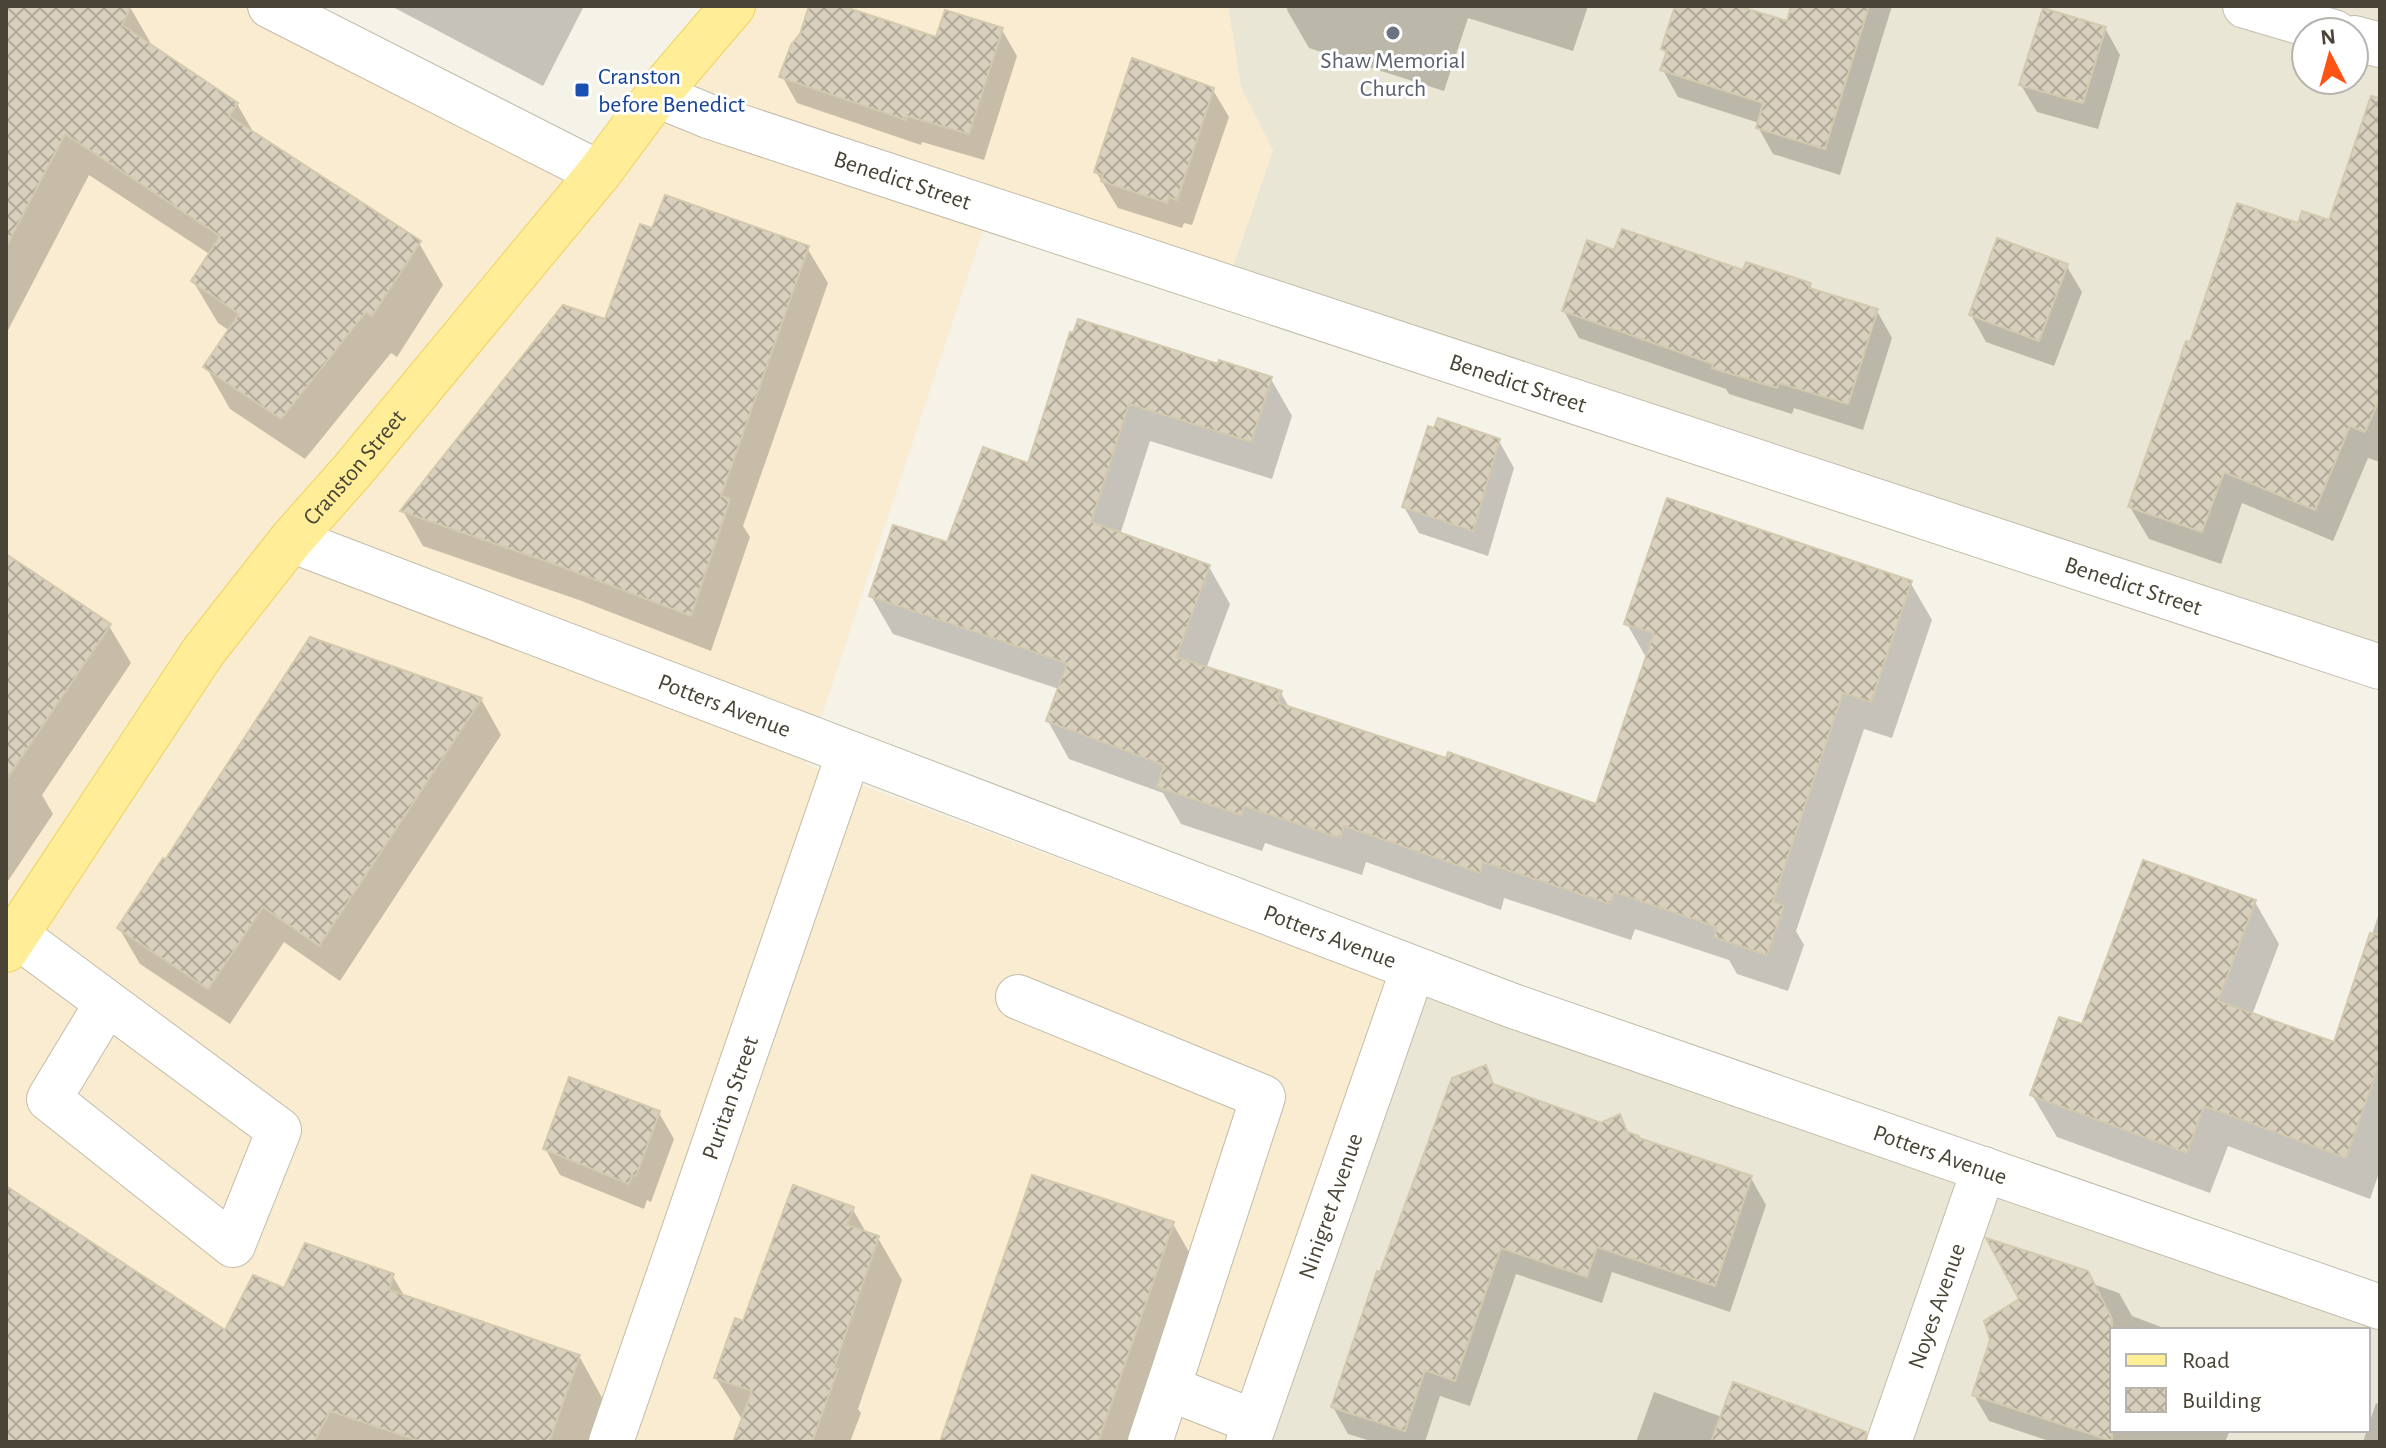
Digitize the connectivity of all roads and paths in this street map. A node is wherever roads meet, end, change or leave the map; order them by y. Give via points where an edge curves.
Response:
1 (270, 6) edge
2 (733, 6) edge
3 (2245, 6) edge
4 (2290, 19) edge
5 (657, 95) junction
6 (599, 173) junction
7 (291, 540) junction
8 (2380, 667) edge
9 (849, 753) junction
10 (11, 942) edge
11 (1413, 969) junction
12 (1018, 997) dead end
13 (107, 1003) junction
14 (1984, 1169) junction
15 (2380, 1307) edge
16 (1168, 1388) junction
17 (1252, 1432) edge
18 (611, 1442) edge
19 (1150, 1442) edge
20 (1889, 1442) edge

1 - 6 street
2 - 5 main road, Cranston Street
3 - 4 street
5 - 6 main road, Cranston Street
5 - 8 street, Benedict Street
6 - 7 main road, Cranston Street
7 - 9 street, Potters Avenue
7 - 10 main road, Cranston Street via 203,652
9 - 11 street, Potters Avenue
9 - 18 street, Puritan Street
10 - 13 street
11 - 14 street, Potters Avenue
11 - 17 street, Ninigret Avenue
12 - 16 street via 1263,1097
13 - 13 street via 49,1099 233,1245 279,1130
14 - 15 street, Potters Avenue
14 - 20 street, Noyes Avenue
16 - 17 street
16 - 19 street

